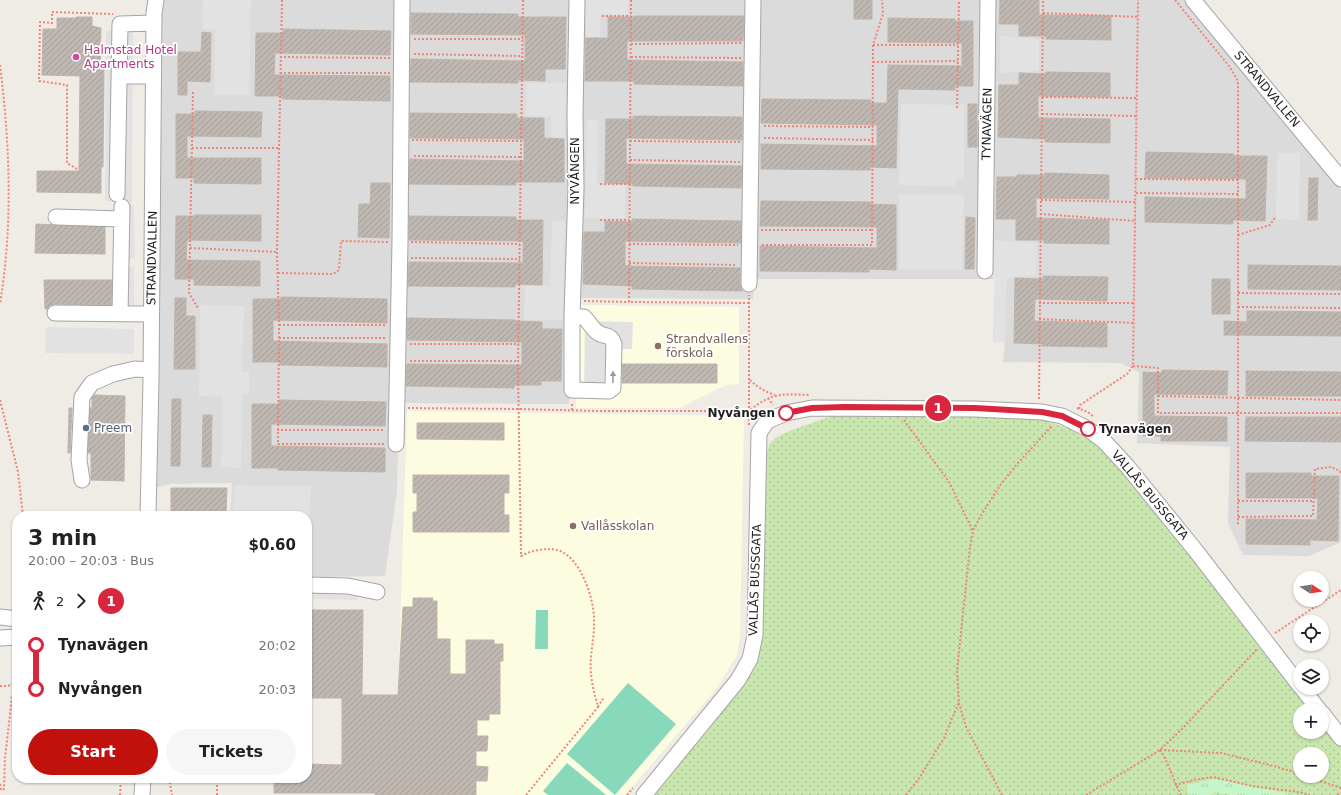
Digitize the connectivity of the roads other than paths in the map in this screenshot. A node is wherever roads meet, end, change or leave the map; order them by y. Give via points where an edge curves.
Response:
1 (156, 0) edge
2 (402, 0) edge
3 (577, 0) edge
4 (753, 0) edge
5 (988, 0) edge
6 (1193, 0) edge
7 (154, 23) junction
8 (119, 76) junction
9 (153, 76) junction
10 (1341, 179) edge
11 (120, 206) junction
12 (56, 217) dead end
13 (985, 271) dead end
14 (749, 284) road end
15 (55, 313) dead end
16 (120, 314) junction
17 (151, 314) junction
18 (572, 318) junction
19 (151, 370) junction
20 (396, 437) road end
21 (82, 480) dead end
22 (148, 511) edge
23 (312, 586) edge
24 (377, 592) dead end
25 (0, 617) edge
26 (12, 618) edge
27 (12, 637) edge
28 (0, 638) edge
29 (1293, 677) edge
30 (1307, 695) edge
31 (1314, 703) edge
32 (1329, 722) edge
33 (1341, 738) edge
34 (143, 783) edge
35 (641, 789) edge
36 (142, 795) edge

1 - 7 street, STRANDVALLEN
2 - 20 street
3 - 18 street, NYVÅNGEN via 576,195
4 - 14 street
5 - 13 street, TYNAVÄGEN
6 - 10 street, STRANDVALLEN
7 - 8 street via 120,24
7 - 9 street, STRANDVALLEN
8 - 9 street
8 - 11 street
9 - 17 street, STRANDVALLEN
11 - 12 street
11 - 16 street
15 - 16 street
16 - 17 street
17 - 19 street, STRANDVALLEN
18 -> 18 street, NYVÅNGEN via 572,390 611,390 614,344 612,340 596,332 584,317
19 - 21 street via 135,369 113,374 92,383 82,397 79,460
19 - 22 street, STRANDVALLEN
23 - 24 street via 348,586
25 - 26 street
27 - 28 street
29 - 35 street, VALLÅS BUSSGATA via 1127,466 1104,441 1088,429 1055,414 975,408 844,407 790,416 774,424 759,449 755,635 750,659 738,680
30 - 31 street
32 - 33 street
34 - 36 street

